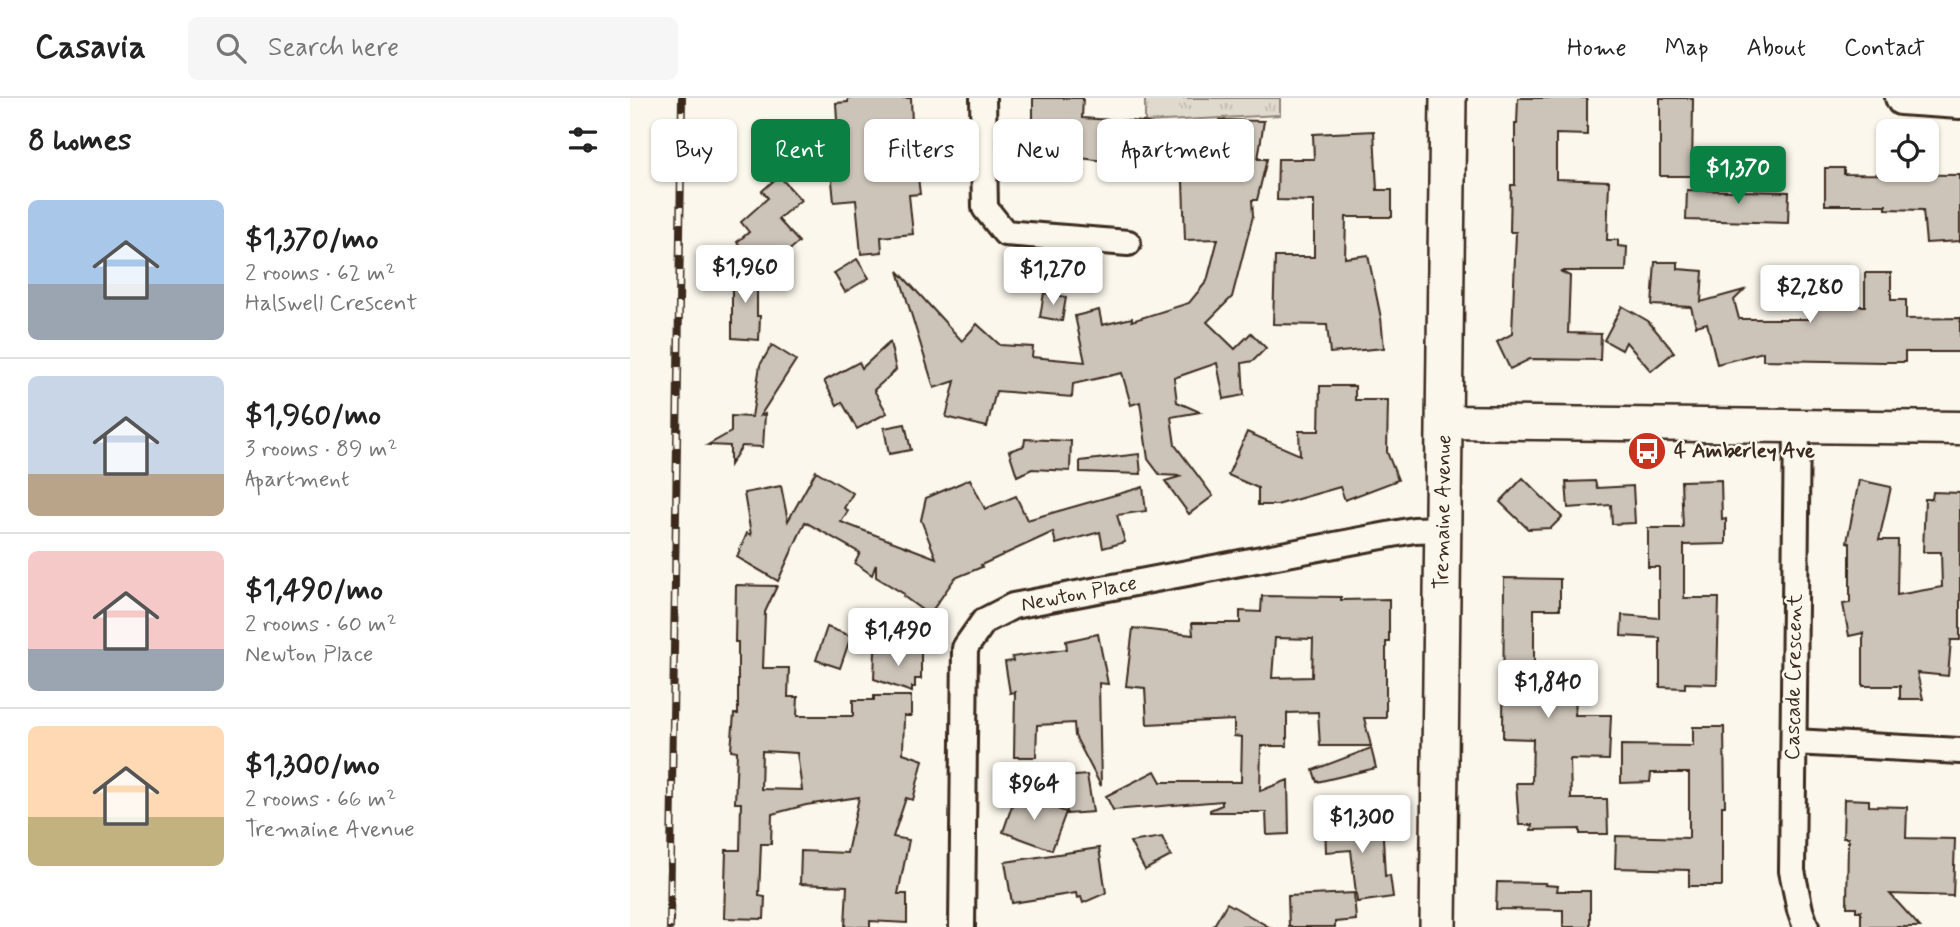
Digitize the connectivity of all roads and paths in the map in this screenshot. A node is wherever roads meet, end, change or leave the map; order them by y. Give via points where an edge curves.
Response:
1 (983, 98) edge
2 (1448, 98) edge
3 (1898, 98) edge
4 (1960, 106) edge
5 (1128, 243) dead end
6 (1444, 422) junction
7 (1797, 425) junction
8 (1960, 428) edge
9 (1442, 529) junction
10 (1794, 741) junction
11 (1960, 751) edge
12 (962, 927) edge
13 (1438, 927) edge
14 (1807, 927) edge

1 - 5 street via 985,208 1005,233
2 - 6 main road, Tremaine Avenue
3 - 4 street via 1900,102
6 - 7 street
6 - 9 main road, Tremaine Avenue
7 - 8 street
7 - 10 street, Cascade Crescent
9 - 12 street, Newton Place via 1413,530 1013,606 984,621 965,648
9 - 13 main road, Tremaine Avenue
10 - 11 street
10 - 14 street, Cascade Crescent via 1792,871

